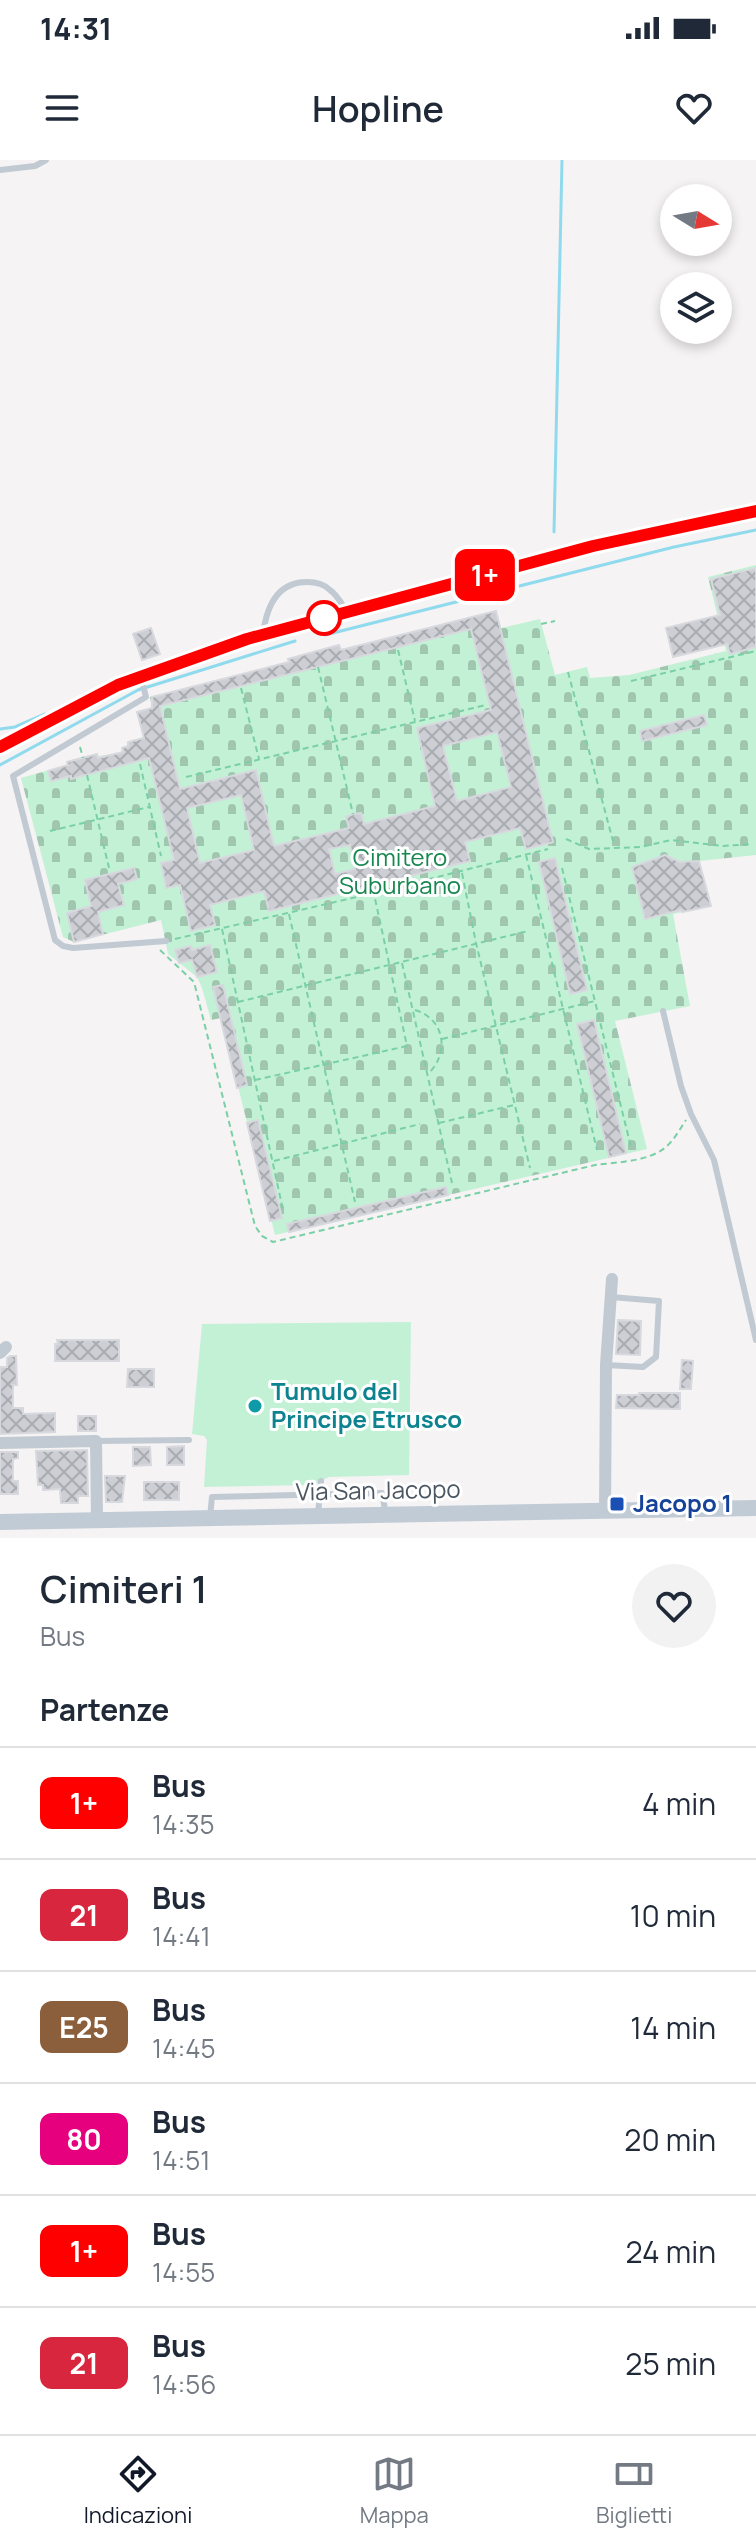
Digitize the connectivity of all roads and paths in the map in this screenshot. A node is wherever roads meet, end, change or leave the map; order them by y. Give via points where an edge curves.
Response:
1 (46, 160) edge
2 (0, 170) edge
3 (756, 511) edge
4 (348, 613) junction
5 (555, 621) dead end
6 (541, 624) dead end
7 (263, 635) junction
8 (398, 650) dead end
9 (756, 651) edge
10 (318, 667) dead end
11 (568, 672) dead end
12 (141, 679) junction
13 (631, 681) dead end
14 (241, 688) dead end
15 (486, 705) dead end
16 (415, 723) junction
17 (78, 738) junction
18 (335, 742) junction
19 (2, 745) edge
20 (83, 758) dead end
21 (259, 760) junction
22 (140, 764) dead end
23 (87, 775) dead end
24 (186, 777) dead end
25 (149, 807) junction
26 (353, 814) dead end
27 (97, 819) junction
28 (50, 831) dead end
29 (566, 839) dead end
30 (751, 844) dead end
31 (614, 846) junction
32 (548, 849) dead end
33 (526, 854) junction
34 (161, 856) dead end
35 (109, 868) dead end
36 (562, 868) dead end
37 (462, 871) junction
38 (374, 893) junction
39 (288, 913) junction
40 (222, 928) junction
41 (528, 931) dead end
42 (166, 941) joint
43 (154, 943) junction
44 (476, 943) junction
45 (402, 962) junction
46 (390, 965) junction
47 (305, 986) junction
48 (595, 1001) junction
49 (238, 1002) junction
50 (413, 1009) junction
51 (562, 1009) junction
52 (663, 1011) dead end
53 (496, 1026) junction
54 (442, 1039) junction
55 (324, 1065) junction
56 (428, 1075) junction
57 (255, 1080) junction
58 (515, 1105) junction
59 (691, 1114) junction
60 (439, 1123) junction
61 (420, 1124) dead end
62 (342, 1143) junction
63 (631, 1147) dead end
64 (597, 1150) dead end
65 (272, 1161) junction
66 (530, 1168) dead end
67 (452, 1183) dead end
68 (355, 1202) dead end
69 (283, 1210) dead end
70 (612, 1279) dead end
71 (611, 1297) junction
72 (756, 1340) edge
73 (606, 1365) junction
74 (189, 1440) dead end
75 (96, 1441) junction
76 (0, 1443) edge
77 (321, 1481) dead end
78 (319, 1495) junction
79 (756, 1508) edge
80 (605, 1512) junction
81 (318, 1515) junction
82 (386, 1515) junction
83 (210, 1517) junction
84 (97, 1520) junction
85 (0, 1522) edge

1 - 2 lane
3 - 4 street via 593,546
4 - 7 street
4 - 7 lane via 328,587 298,582 274,597
5 - 6 path
7 - 12 street
8 - 16 path
9 - 13 path
10 - 18 path
11 - 31 path
12 - 17 lane via 146,697
12 - 19 street
14 - 21 path
15 - 16 path
16 - 18 path
17 - 20 path
17 - 43 lane via 13,776 55,940 73,948
18 - 21 path
18 - 26 path
21 - 24 path
22 - 25 path
23 - 27 path
25 - 27 path
25 - 34 path
27 - 28 path
27 - 35 path
29 - 31 path via 589,849
30 - 31 path via 671,840
32 - 33 path
33 - 37 path
33 - 51 path
36 - 48 path
37 - 38 path
37 - 44 path
38 - 39 path
38 - 46 path
39 - 40 path
39 - 47 path
40 - 42 path
40 - 49 path
41 - 44 path
42 - 43 lane
43 - 59 path via 194,982 255,1226 273,1242 656,1153
44 - 45 path
44 - 53 path
45 - 46 path
45 - 50 path
46 - 47 path
46 - 55 path via 407,1046
47 - 49 path
47 - 55 path
48 - 51 path
48 - 63 path
49 - 57 path
50 - 54 path via 431,1018
50 - 56 path
51 - 53 path
51 - 64 path
52 - 59 lane
53 - 54 path
53 - 58 path
54 - 56 path via 442,1052
55 - 57 path
55 - 62 path
56 - 60 path
57 - 65 path
58 - 60 path
58 - 66 path
59 - 72 lane via 714,1160
60 - 67 path
61 - 62 path
62 - 65 path
62 - 68 path
65 - 69 path
70 - 71 street
71 - 73 street
71 - 73 lane via 659,1301 656,1357 643,1367
73 - 80 street
74 - 75 lane
75 - 76 street
75 - 84 street
77 - 78 lane
78 - 81 lane
78 - 82 lane via 382,1493
78 - 83 lane via 212,1497
79 - 80 main road, Via San Jacopo
80 - 82 main road, Via San Jacopo
81 - 82 main road, Via San Jacopo
81 - 83 main road, Via San Jacopo
83 - 84 main road, Via San Jacopo
84 - 85 main road, Via San Jacopo

